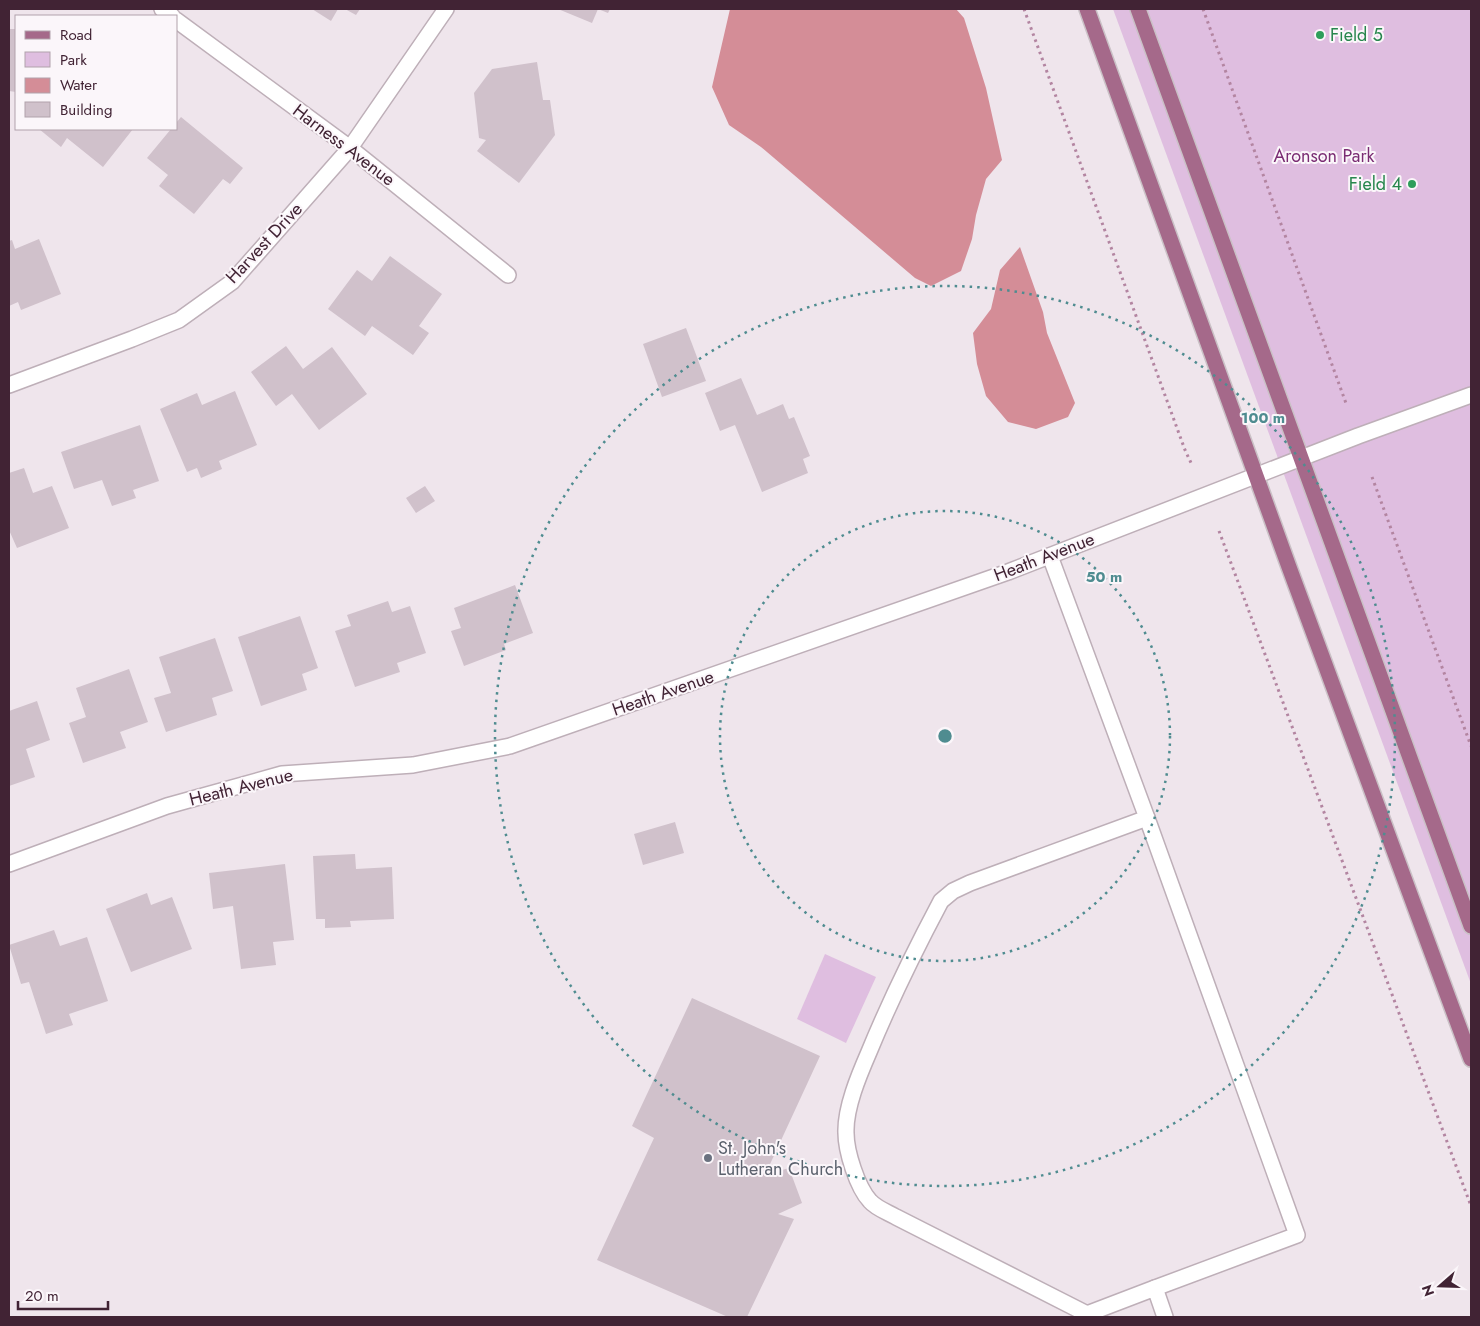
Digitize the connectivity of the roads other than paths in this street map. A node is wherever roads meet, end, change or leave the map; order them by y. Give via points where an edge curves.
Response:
1 (446, 9) edge
2 (1087, 9) edge
3 (1138, 9) edge
4 (178, 21) edge
5 (350, 148) junction
6 (508, 275) dead end
7 (9, 385) edge
8 (1471, 395) edge
9 (1301, 459) junction
10 (1257, 476) junction
11 (1050, 556) junction
12 (1147, 818) junction
13 (9, 864) edge
14 (1471, 926) edge
15 (1471, 1059) edge
16 (1155, 1288) junction
17 (1165, 1317) edge

1 - 5 street, Harvest Drive
2 - 10 main road
3 - 9 main road
4 - 5 street, Harness Avenue
5 - 6 street, Harness Avenue
5 - 7 street, Harvest Drive via 232,282 179,320
8 - 9 street, Heath Avenue
9 - 10 street, Heath Avenue
9 - 14 main road
10 - 11 street, Heath Avenue
10 - 15 main road
11 - 12 street
11 - 13 street, Heath Avenue via 510,746 413,765 282,774 167,806
12 - 16 street via 1297,1236
12 - 16 street via 970,883 941,901 890,1002 863,1066 853,1093 845,1132 860,1186 870,1201 1087,1314
16 - 17 street

